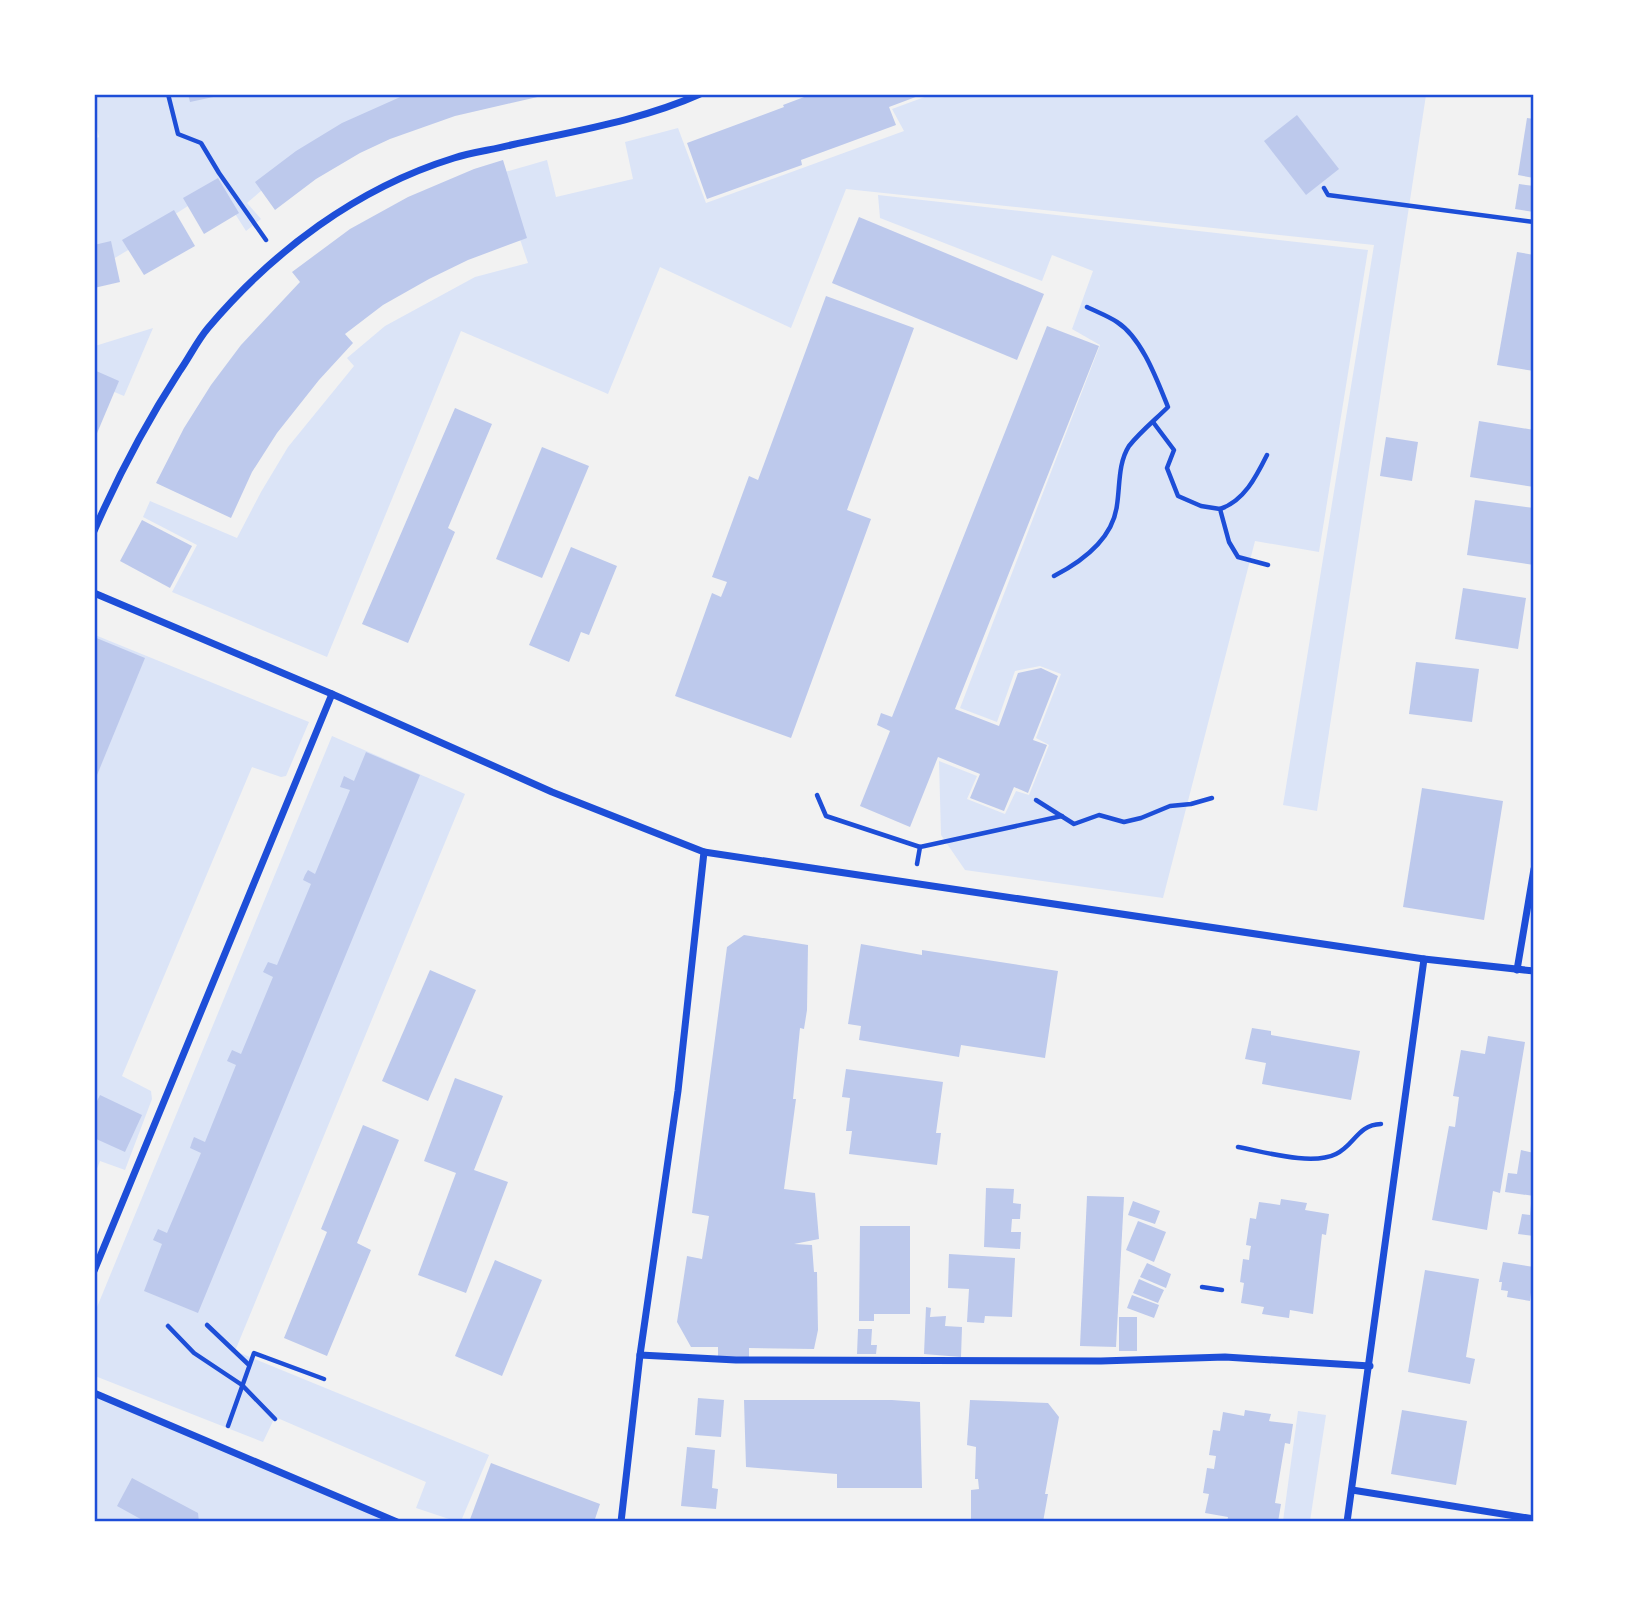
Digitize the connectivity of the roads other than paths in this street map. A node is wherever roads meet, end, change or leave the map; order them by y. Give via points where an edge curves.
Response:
1 (700, 94) edge
2 (94, 531) edge
3 (94, 593) edge
4 (332, 694) junction
5 (704, 852) junction
6 (1534, 869) edge
7 (1424, 959) junction
8 (1517, 970) junction
9 (1534, 971) edge
10 (94, 1271) edge
11 (640, 1354) junction
12 (1370, 1366) junction
13 (94, 1393) edge
14 (1352, 1490) junction
15 (1534, 1519) edge
16 (397, 1521) edge
17 (621, 1521) edge
18 (1347, 1521) edge

1 - 2 street via 612,123 454,158 370,192 303,236 206,330 157,407
3 - 4 street
4 - 5 street via 552,792
4 - 10 street
5 - 7 street
5 - 11 street via 678,1091
6 - 8 street
7 - 8 street
7 - 12 street
8 - 9 street
11 - 12 street via 736,1360 1225,1357
11 - 17 street
12 - 14 street
13 - 16 street
14 - 15 street
14 - 18 street

